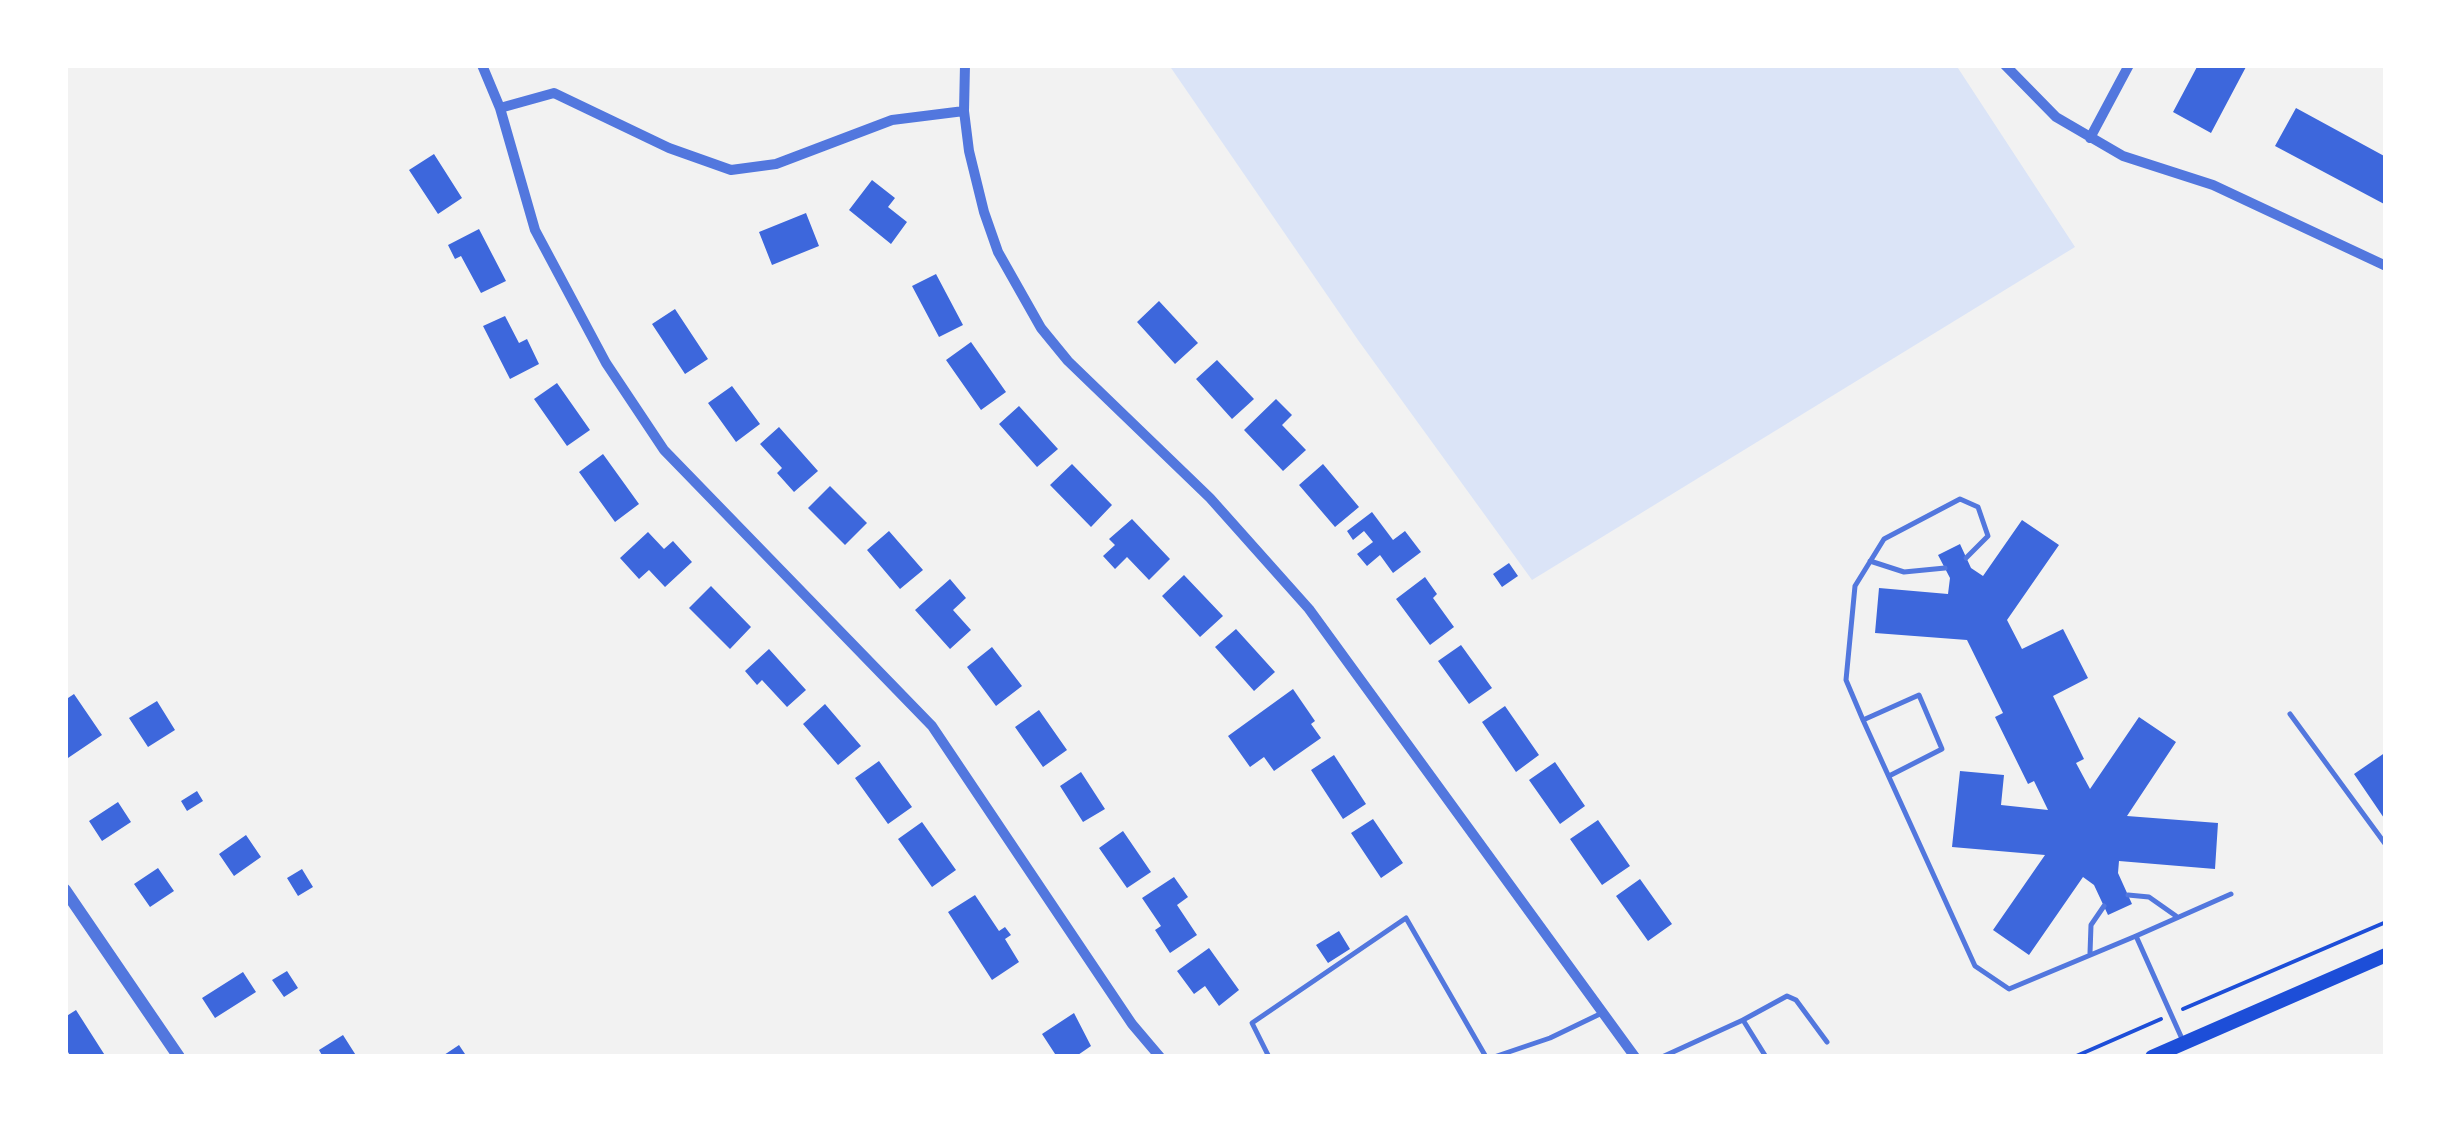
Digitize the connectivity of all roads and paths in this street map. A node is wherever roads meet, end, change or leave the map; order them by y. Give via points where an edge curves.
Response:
1 (482, 65) edge
2 (965, 65) edge
3 (2005, 65) edge
4 (2129, 65) edge
5 (500, 108) junction
6 (964, 110) junction
7 (2090, 138) junction
8 (2386, 266) edge
9 (1966, 558) dead end
10 (1870, 561) junction
11 (1945, 568) dead end
12 (2290, 714) dead end
13 (1863, 720) junction
14 (1889, 776) junction
15 (2386, 845) edge
16 (65, 890) edge
17 (2231, 894) dead end
18 (2128, 895) dead end
19 (2104, 906) dead end
20 (2176, 916) junction
21 (2386, 922) edge
22 (2136, 936) junction
23 (2090, 953) junction
24 (2386, 955) edge
25 (1602, 1012) junction
26 (2171, 1014) junction
27 (1743, 1020) junction
28 (1827, 1042) dead end
29 (2184, 1044) junction
30 (179, 1057) edge
31 (1160, 1057) edge
32 (1269, 1057) edge
33 (1486, 1057) edge
34 (1494, 1057) edge
35 (1634, 1057) edge
36 (1662, 1057) edge
37 (1766, 1057) edge
38 (2074, 1057) edge
39 (2152, 1057) edge

1 - 5 street
2 - 6 street
3 - 7 street via 2056,117
4 - 7 street
5 - 6 street via 554,93 731,170 776,164 892,120
5 - 31 street via 535,230 606,363 664,450 932,726
6 - 25 street via 998,252 1041,328 1210,498 1308,609
7 - 8 street via 2122,156 2250,201
9 - 10 lane via 1988,536 1978,507 1960,500 1884,539
10 - 11 lane via 1904,572
10 - 13 lane via 1854,586 1846,680
12 - 15 lane
13 - 14 lane
13 - 14 lane via 1919,695 1942,749
14 - 23 lane via 1975,966 2009,989
16 - 30 street
17 - 20 lane
18 - 20 lane via 2149,897
19 - 23 lane via 2091,924
20 - 22 lane
21 - 26 path
22 - 23 lane
22 - 26 lane
24 - 29 main road
25 - 34 lane
25 - 35 street
26 - 29 lane
26 - 38 path
27 - 28 lane via 1788,996
27 - 36 lane
27 - 37 lane
29 - 39 main road
32 - 33 lane via 1252,1023 1406,918

